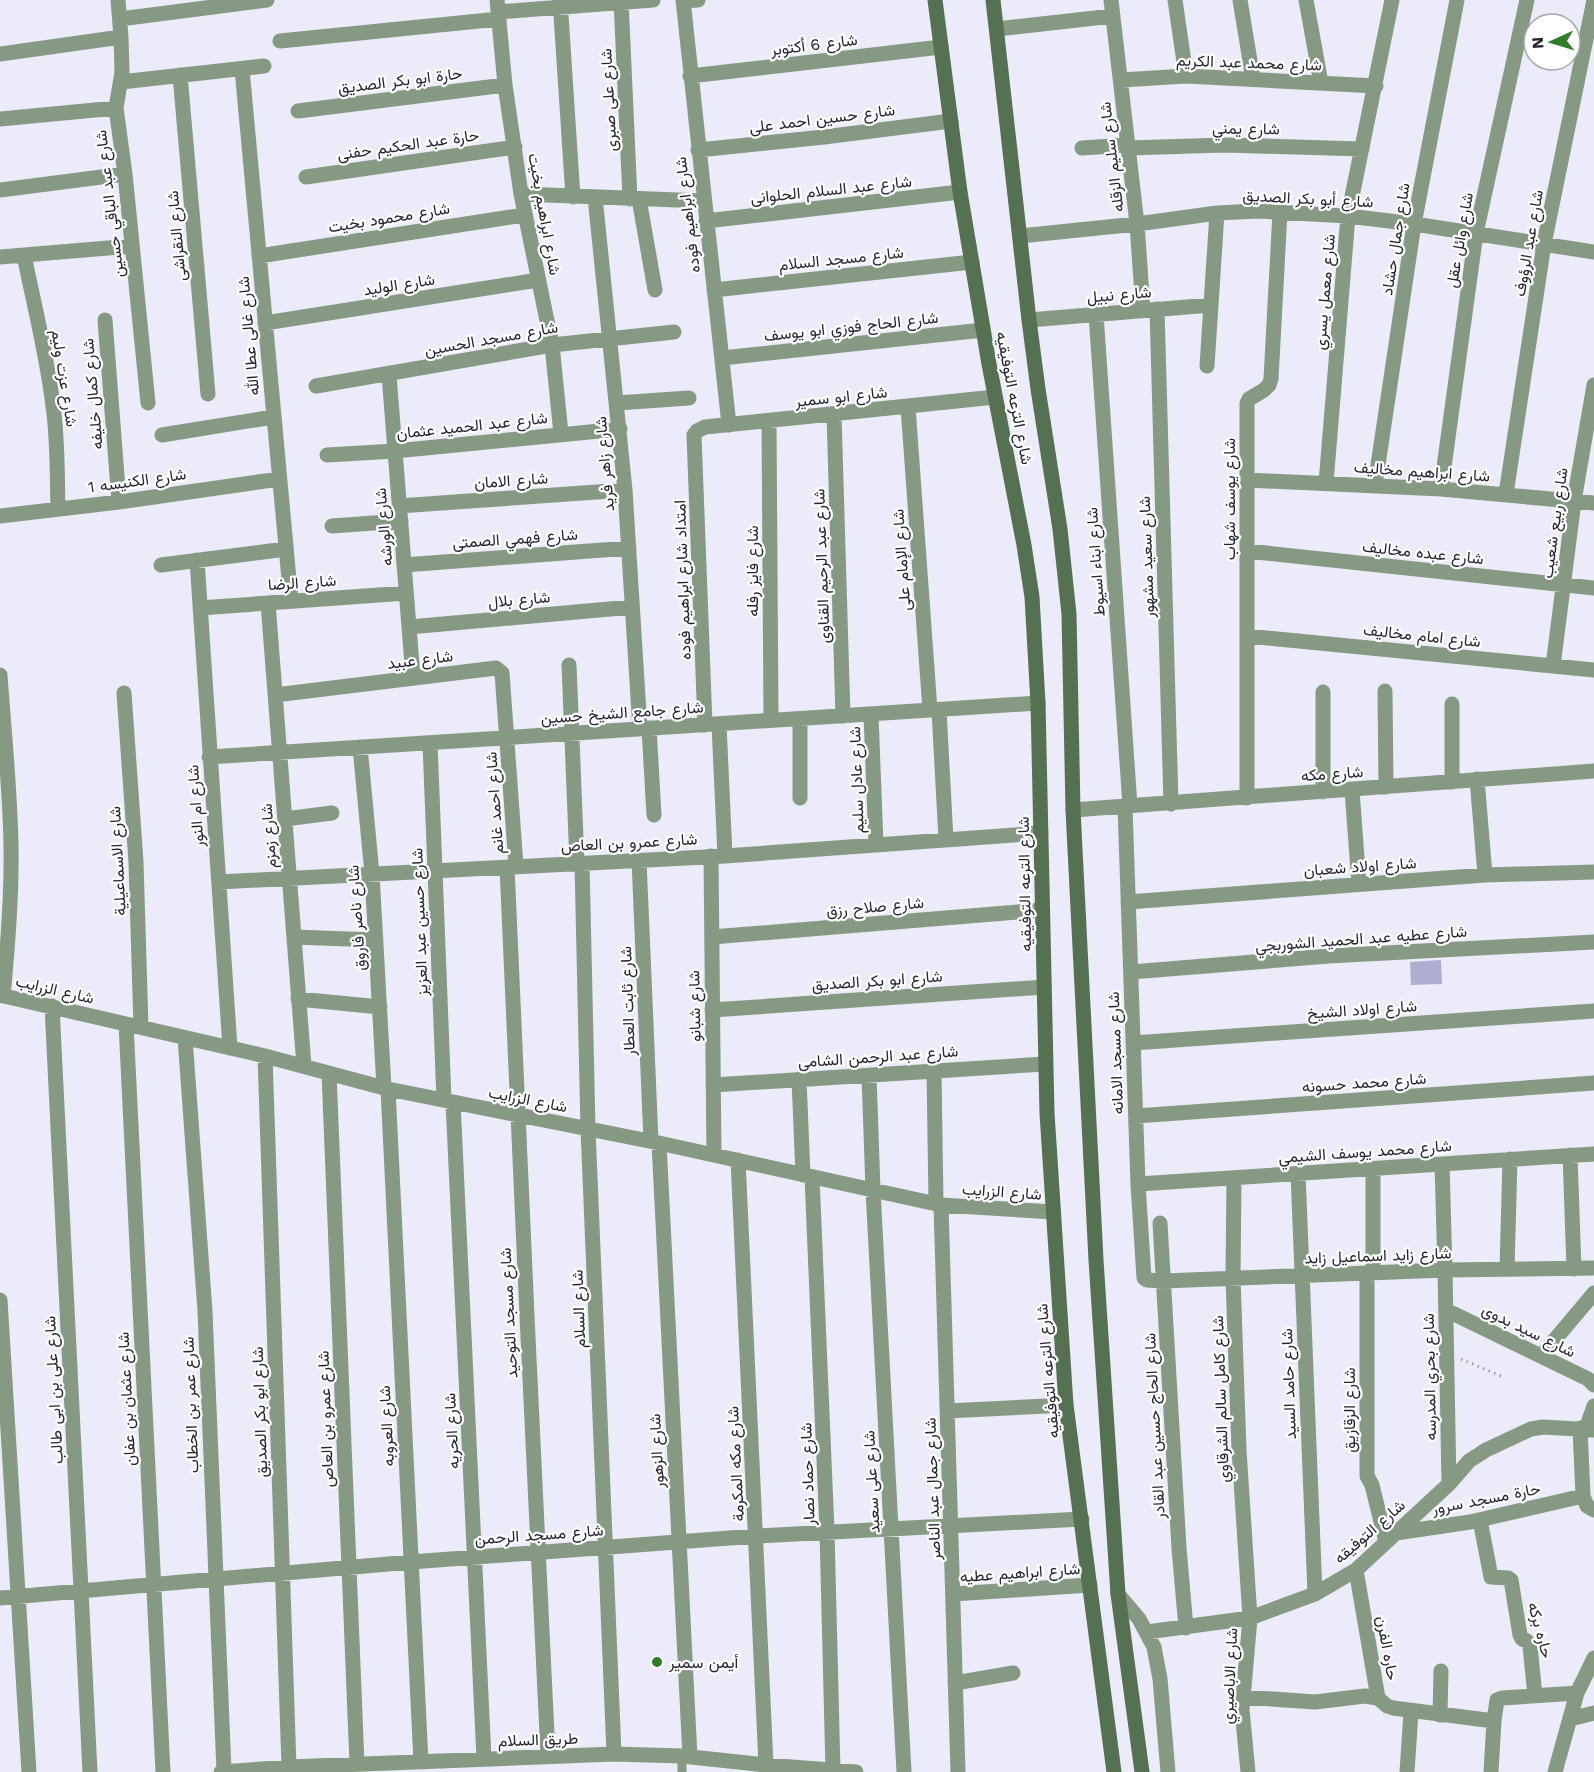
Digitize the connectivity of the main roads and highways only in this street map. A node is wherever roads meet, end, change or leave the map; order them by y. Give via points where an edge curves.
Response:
1 (935, 0) edge
2 (993, 0) edge
3 (1114, 1772) edge
4 (1142, 1772) edge

1 - 3 main road, شارع الترعه التوفيقيه via 960,192 1032,597 1038,702 1045,1064 1066,1405
2 - 4 main road, شارع الترعه التوفيقيه via 1029,320 1069,614 1073,810 1096,1260 1119,1594

